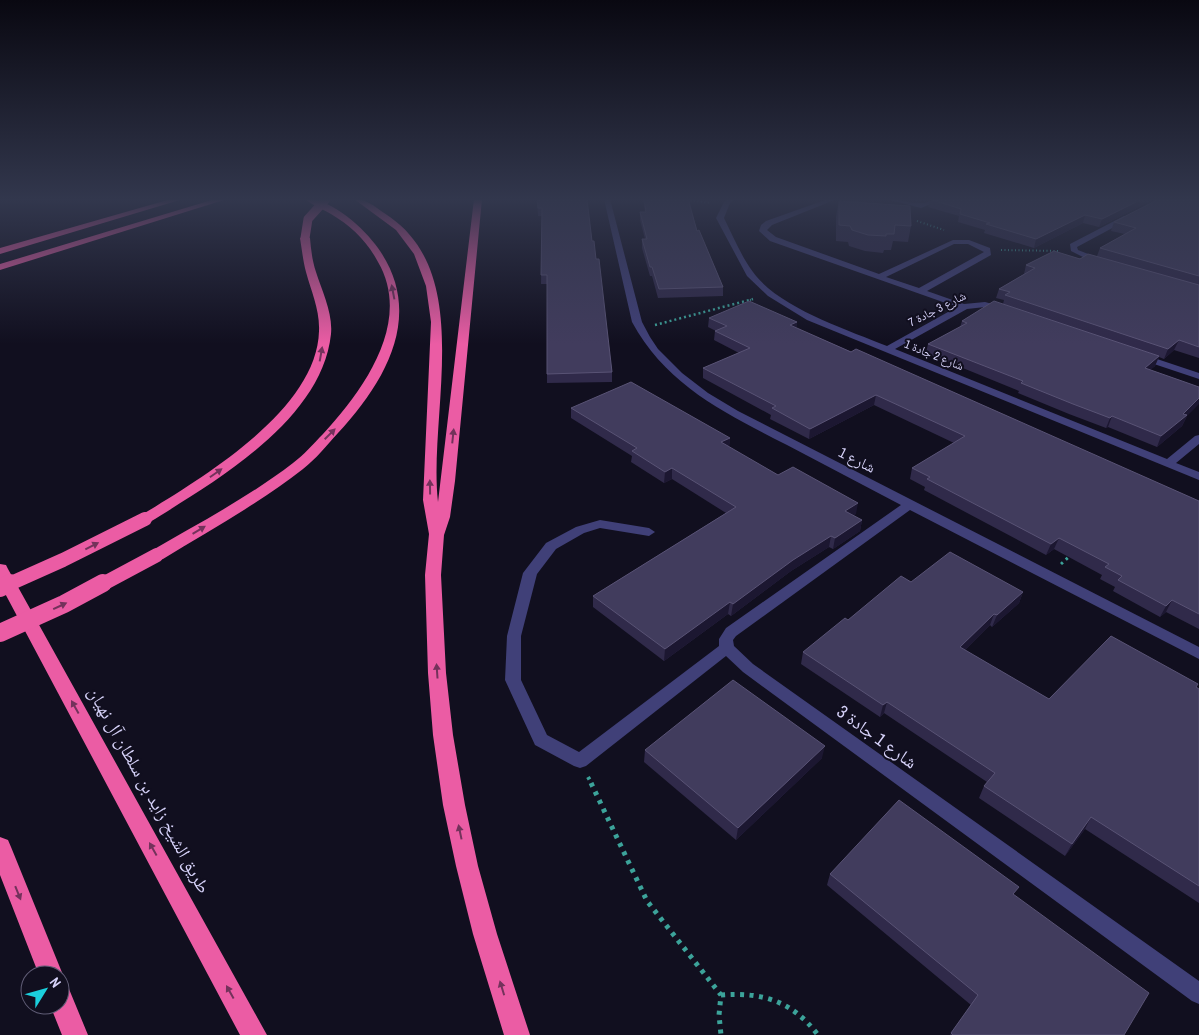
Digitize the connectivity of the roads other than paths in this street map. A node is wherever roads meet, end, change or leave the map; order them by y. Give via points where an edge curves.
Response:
1 (13, 247) edge
2 (64, 247) edge
3 (306, 247) edge
4 (372, 247) edge
5 (414, 247) edge
6 (473, 247) edge
7 (619, 247) edge
8 (736, 247) edge
9 (794, 247) edge
10 (941, 247) edge
11 (983, 247) edge
12 (1074, 247) edge
13 (0, 251) edge
14 (1105, 263) edge
15 (0, 267) edge
16 (879, 277) junction
17 (920, 291) junction
18 (964, 306) junction
19 (1016, 313) edge
20 (888, 349) junction
21 (1135, 354) edge
22 (1199, 376) edge
23 (1199, 438) edge
24 (1168, 464) junction
25 (1199, 476) edge
26 (910, 504) junction
27 (649, 532) dead end
28 (436, 535) junction
29 (0, 569) edge
30 (0, 588) edge
31 (0, 633) edge
32 (727, 648) junction
33 (1199, 654) edge
34 (0, 848) edge
35 (47, 965) edge
36 (1199, 994) edge
37 (67, 1015) edge
38 (75, 1035) edge
39 (254, 1035) edge
40 (516, 1035) edge

1 - 13 highway
2 - 15 highway
30 -> 3 highway, bridge via 145,519 217,472 281,418 320,362 325,333 322,305
31 -> 4 highway, bridge via 64,604 157,555 236,507 299,465 342,422 372,383 390,343 394,293 386,268
28 -> 5 highway via 430,500 436,322 431,286
28 -> 6 highway via 448,481
7 - 26 street, شارع 1 via 640,329 663,362 712,400
8 - 20 street, شارع 2 جادة 1 via 750,274 771,294 810,318
9 - 16 street
10 - 16 street
11 - 17 street via 988,253
12 - 14 street via 1086,258
16 - 17 street
17 - 18 street
18 - 19 street, شارع 3 جادة 7 via 988,304
18 - 20 street, شارع 3 جادة 7
20 - 24 street, شارع 2 جادة 1
21 - 22 street
23 - 24 street
24 - 25 street, شارع 2 جادة 1
26 - 32 street via 731,632 726,639
26 - 33 street, شارع 1
27 - 32 street via 600,524 580,530 551,546 530,573 514,636 513,680 541,740 580,761
40 -> 28 highway via 485,934 454,805 443,735 437,664 433,597
39 -> 29 highway, طريق الشيخ زايد بن سلطان آل نهيان
32 - 36 street, شارع 1 جادة 3 via 756,674
34 -> 35 highway
37 - 38 highway

